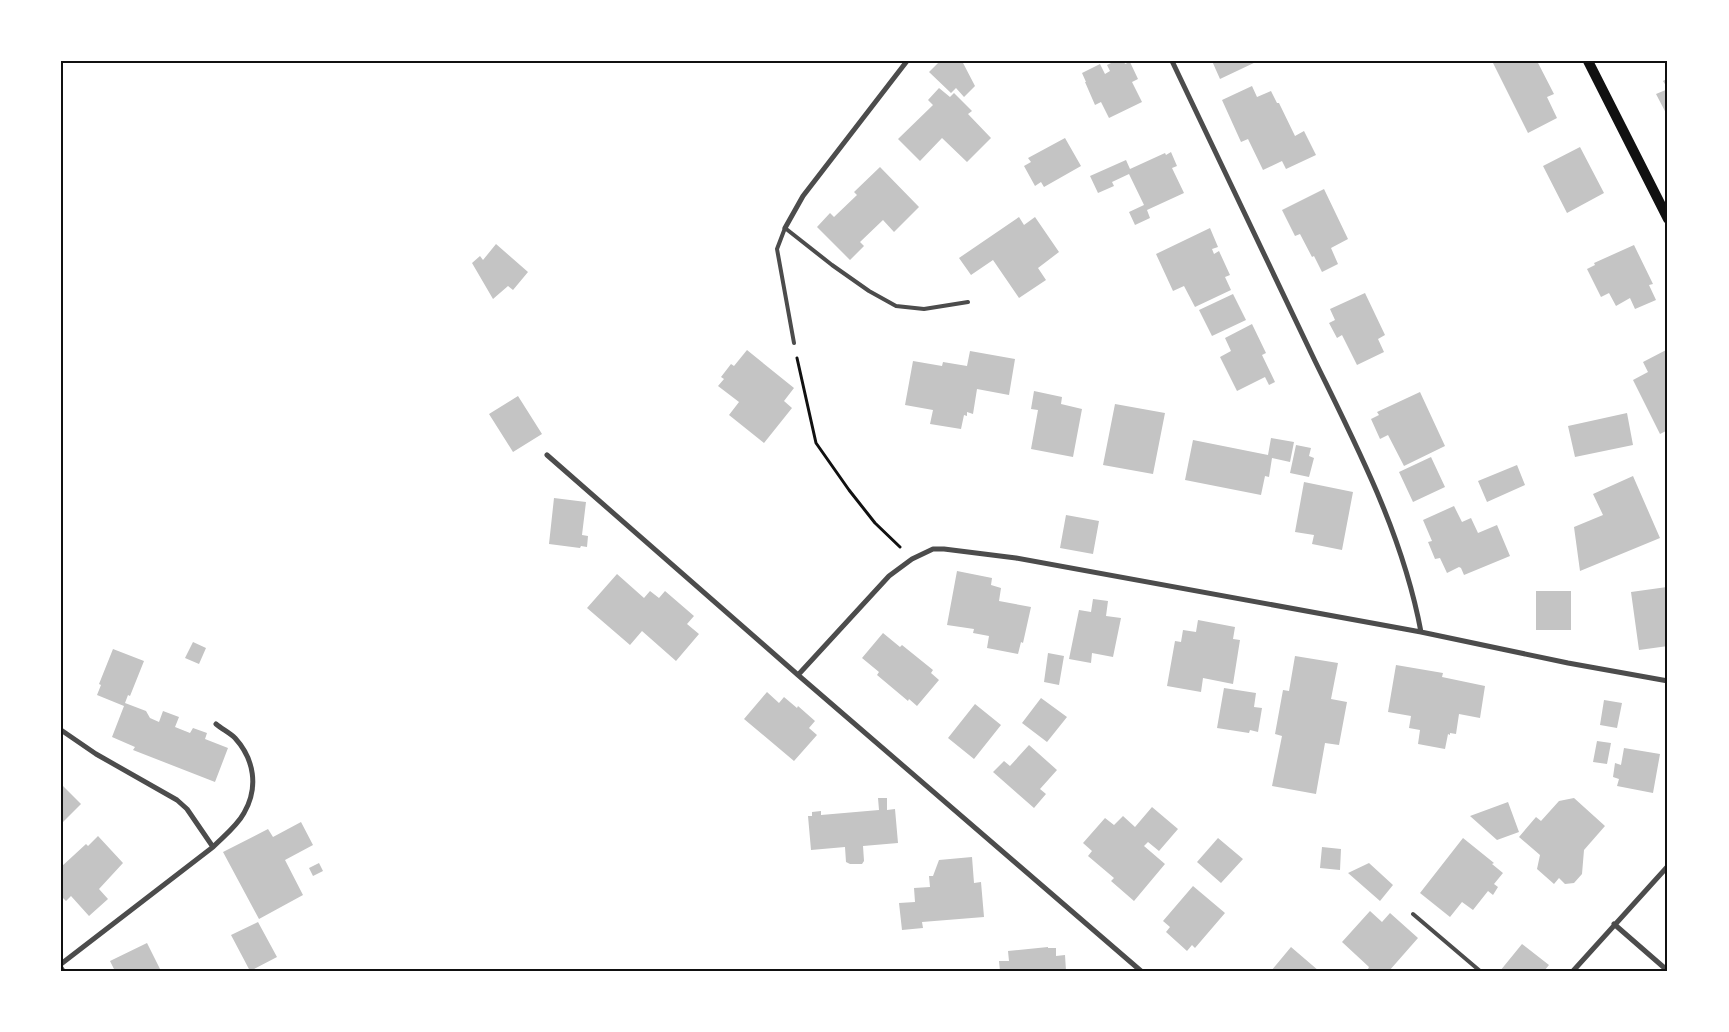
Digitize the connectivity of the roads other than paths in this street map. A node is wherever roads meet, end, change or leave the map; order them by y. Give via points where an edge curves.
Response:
1 (907, 61) edge
2 (1172, 61) edge
3 (1588, 61) edge
4 (1668, 219) edge
5 (785, 228) junction
6 (968, 302) dead end
7 (794, 343) road end
8 (547, 455) dead end
9 (1421, 632) junction
10 (798, 675) junction
11 (1668, 681) edge
12 (216, 724) dead end
13 (61, 730) edge
14 (214, 847) junction
15 (1668, 866) edge
16 (1413, 914) dead end
17 (1614, 924) junction
18 (62, 968) edge
19 (1142, 971) edge
20 (1480, 971) edge
21 (1573, 971) edge
22 (1668, 971) edge

1 - 5 street via 804,196
2 - 9 street via 1386,515 1408,573
3 - 4 main road
5 - 6 lane via 839,270 896,306 924,309
5 - 7 lane via 777,249
8 - 10 street
9 - 10 street via 1016,558 933,549 889,576
9 - 11 street
10 - 19 street
12 - 14 street via 242,747 250,759 253,779 252,794 244,812
13 - 14 street via 104,759 177,800 193,816
14 - 18 street
15 - 17 street
16 - 20 lane
17 - 21 street
17 - 22 street

